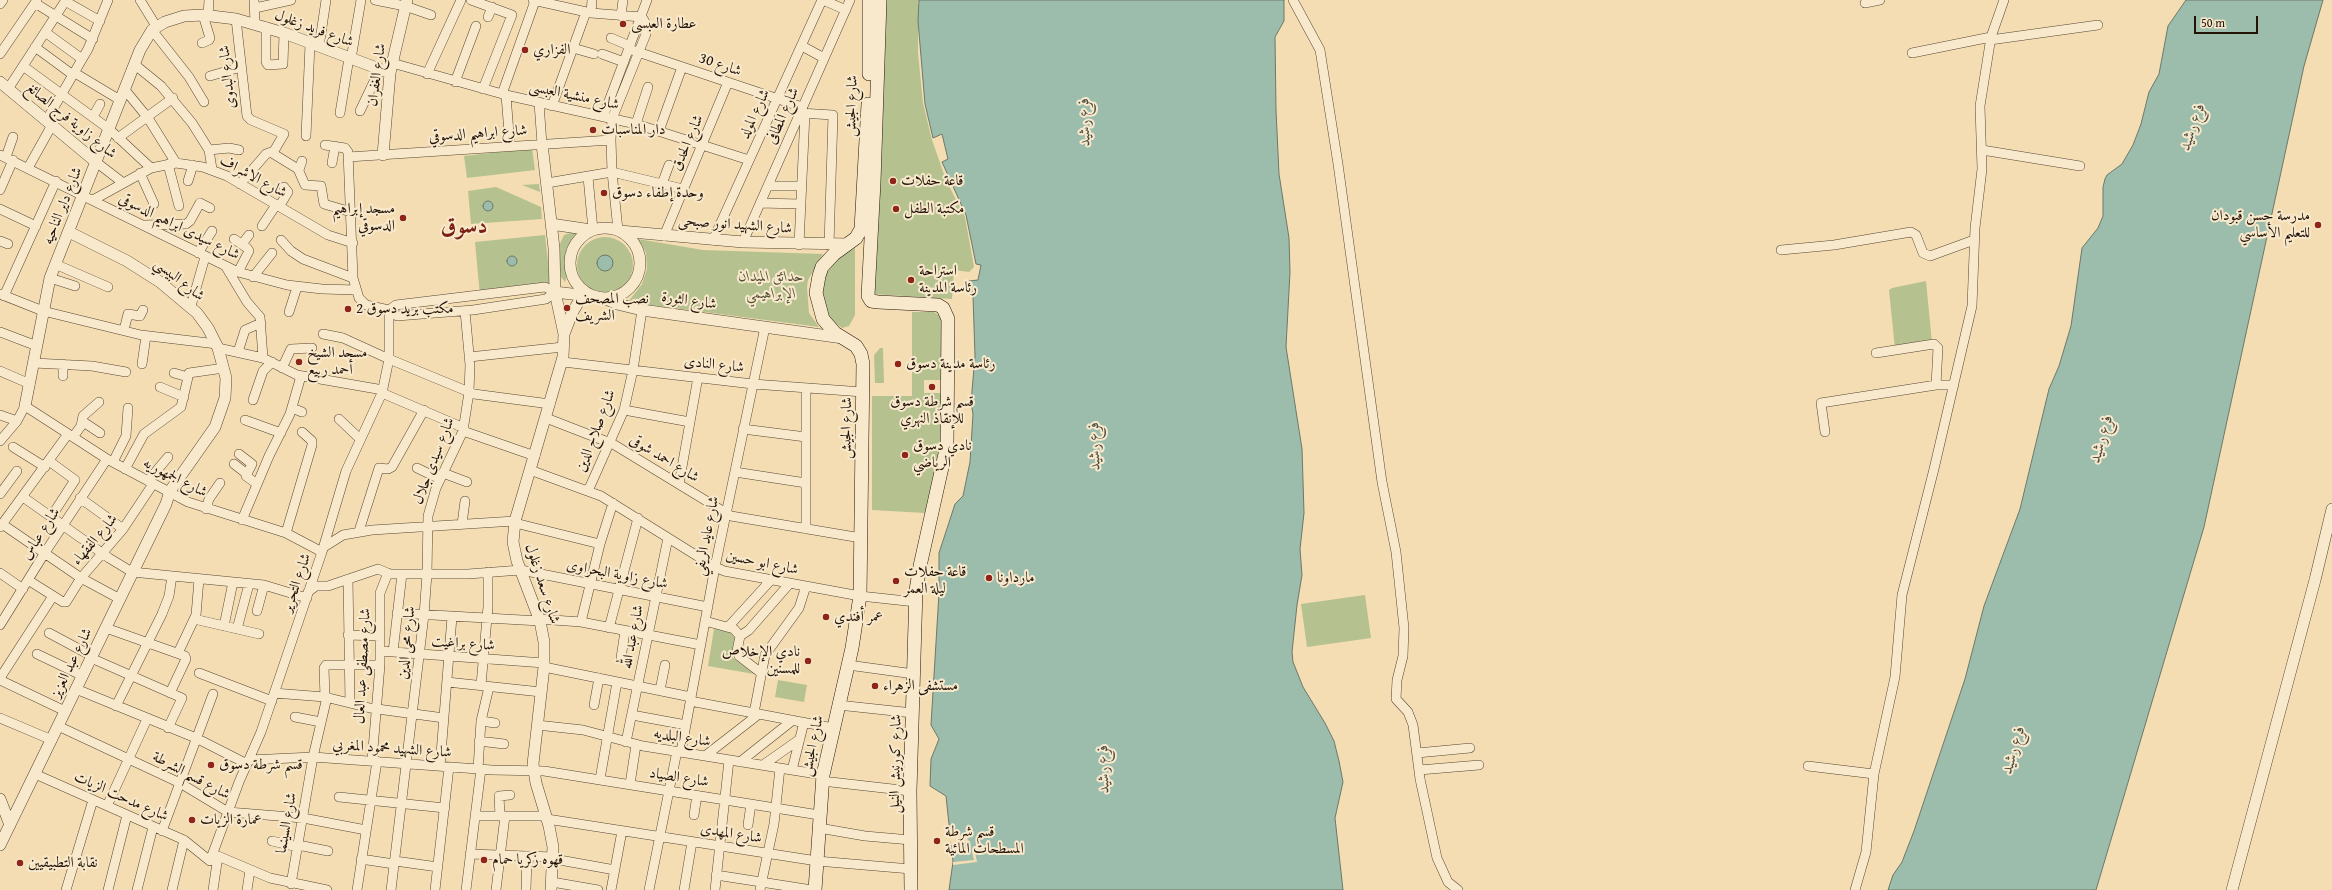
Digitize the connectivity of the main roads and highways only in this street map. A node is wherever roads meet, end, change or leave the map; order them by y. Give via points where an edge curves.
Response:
1 (869, 0) edge
2 (880, 0) edge
3 (871, 300) joint
4 (815, 890) edge
5 (911, 890) edge

1 - 4 main road, شارع الجيش via 863,224 859,234 822,267 816,293 823,319 843,338 856,346 861,354 863,392 860,596 848,665 822,778
2 - 3 main road, شارع الجيش via 874,182 867,293
3 - 5 main road, شارع كورنيش النيل via 938,305 943,308 948,319 947,445 920,566 916,602 910,791

